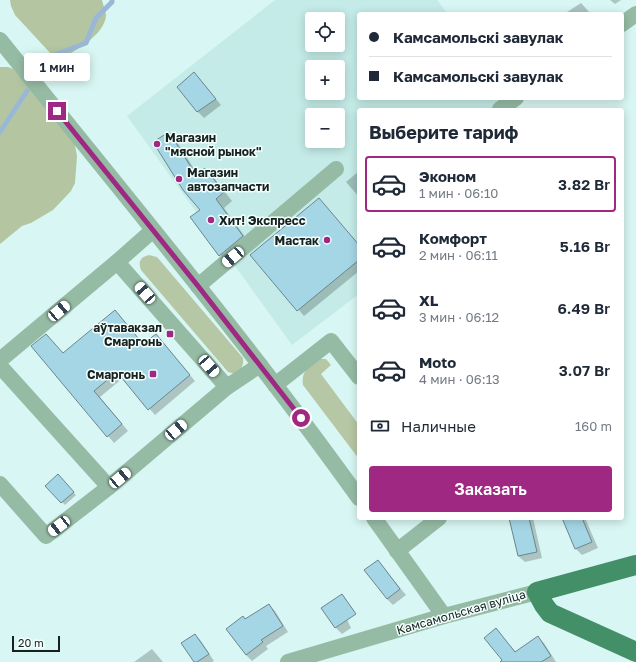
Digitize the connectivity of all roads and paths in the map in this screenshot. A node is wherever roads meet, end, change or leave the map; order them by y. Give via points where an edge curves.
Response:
1 (636, 14) edge
2 (624, 23) edge
3 (0, 40) edge
4 (513, 100) edge
5 (501, 108) edge
6 (336, 169) dead end
7 (152, 230) junction
8 (117, 262) junction
9 (198, 286) junction
10 (0, 360) edge
11 (260, 365) junction
12 (0, 366) edge
13 (357, 374) edge
14 (276, 385) junction
15 (227, 387) junction
16 (0, 484) edge
17 (109, 487) junction
18 (357, 495) edge
19 (375, 520) edge
20 (436, 520) edge
21 (397, 551) junction
22 (636, 565) edge
23 (537, 592) junction
24 (444, 616) junction
25 (636, 652) edge
26 (288, 662) edge

1 - 2 street
3 - 7 street
4 - 5 street
6 - 9 street
7 - 8 street
7 - 9 street
8 - 10 street
8 - 15 street
9 - 11 street
11 - 14 street
11 - 15 street
12 - 17 street
13 - 14 street via 331,341
14 - 18 street
15 - 17 street
16 - 17 street via 46,536
19 - 21 street
20 - 21 street
21 - 24 street
22 - 23 main road, Камсамольская вуліца
23 - 24 street, Камсамольская вуліца
23 - 25 main road via 550,613
24 - 26 street, Камсамольская вуліца

